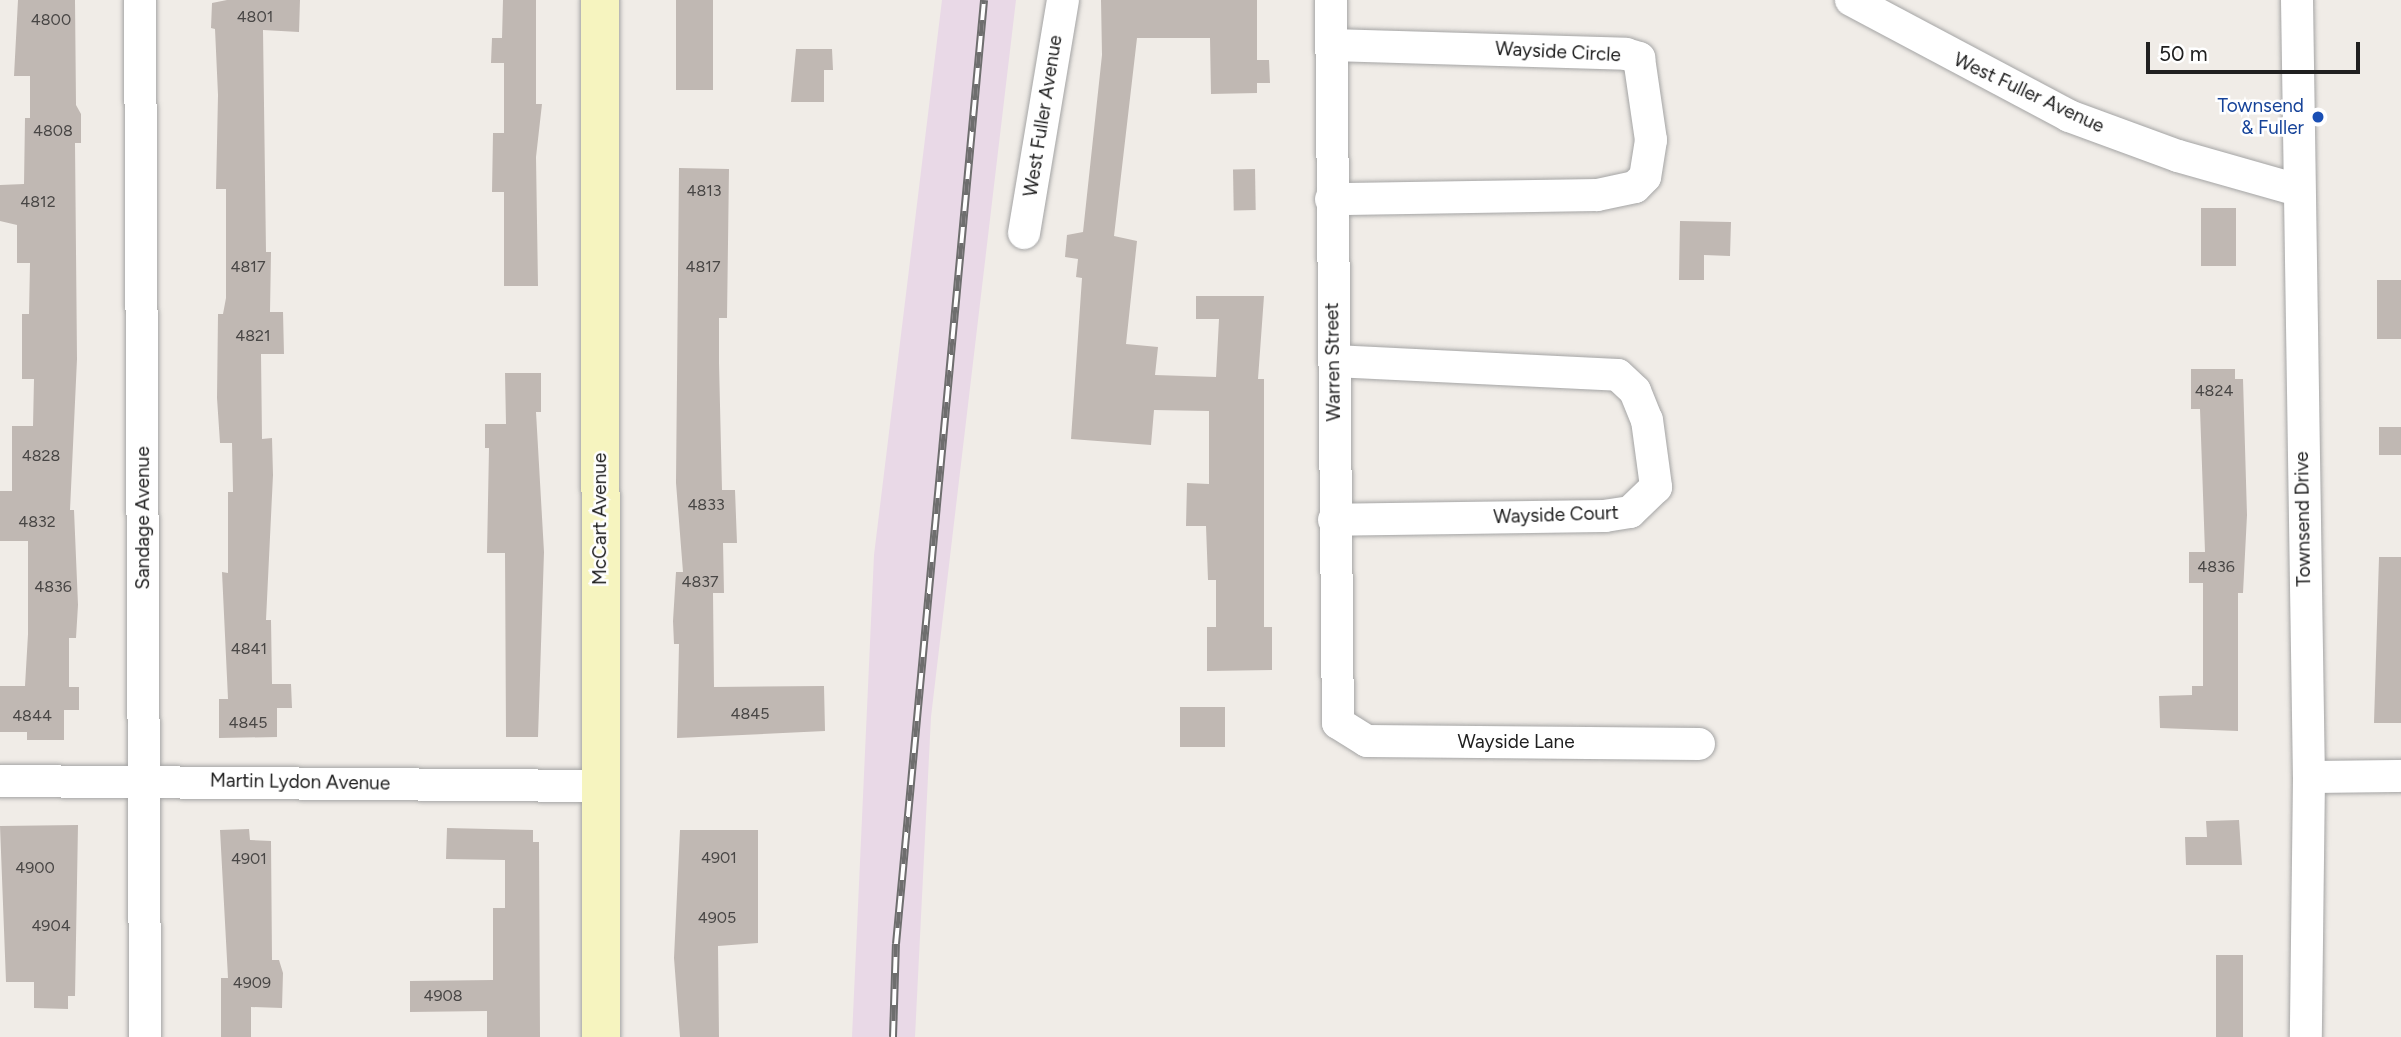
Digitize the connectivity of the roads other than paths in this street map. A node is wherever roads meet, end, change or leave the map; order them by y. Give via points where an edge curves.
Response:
1 (141, 0) edge
2 (600, 0) edge
3 (1063, 0) edge
4 (1331, 0) edge
5 (1852, 0) edge
6 (2297, 0) edge
7 (1331, 45) junction
8 (2297, 190) junction
9 (1331, 199) junction
10 (1024, 233) dead end
11 (1334, 362) junction
12 (1334, 520) junction
13 (1338, 723) joint
14 (1699, 744) dead end
15 (2401, 776) edge
16 (2309, 777) junction
17 (144, 780) junction
18 (0, 781) edge
19 (600, 786) junction
20 (145, 1037) edge
21 (601, 1037) edge
22 (2306, 1037) edge

1 - 17 street, Sandage Avenue
2 - 19 main road, McCart Avenue
3 - 10 street, West Fuller Avenue
4 - 7 street, Warren Street
5 - 8 street, West Fuller Avenue via 2069,116
6 - 8 street, Townsend Drive
7 - 9 street, Warren Street
7 - 9 street, Wayside Circle via 1626,54 1639,58 1651,140 1645,177 1635,187 1597,195
8 - 16 street, Townsend Drive
9 - 11 street, Warren Street
11 - 12 street, Warren Street
11 - 12 street, Wayside Court via 1618,375 1635,391 1647,420 1656,486 1630,512 1605,516
12 - 13 street, Warren Street
13 - 14 street, Wayside Lane via 1367,741
15 - 16 street
16 - 22 street, Townsend Drive
17 - 18 street, Martin Lydon Avenue
17 - 19 street, Martin Lydon Avenue
17 - 20 street, Sandage Avenue
19 - 21 main road, McCart Avenue

